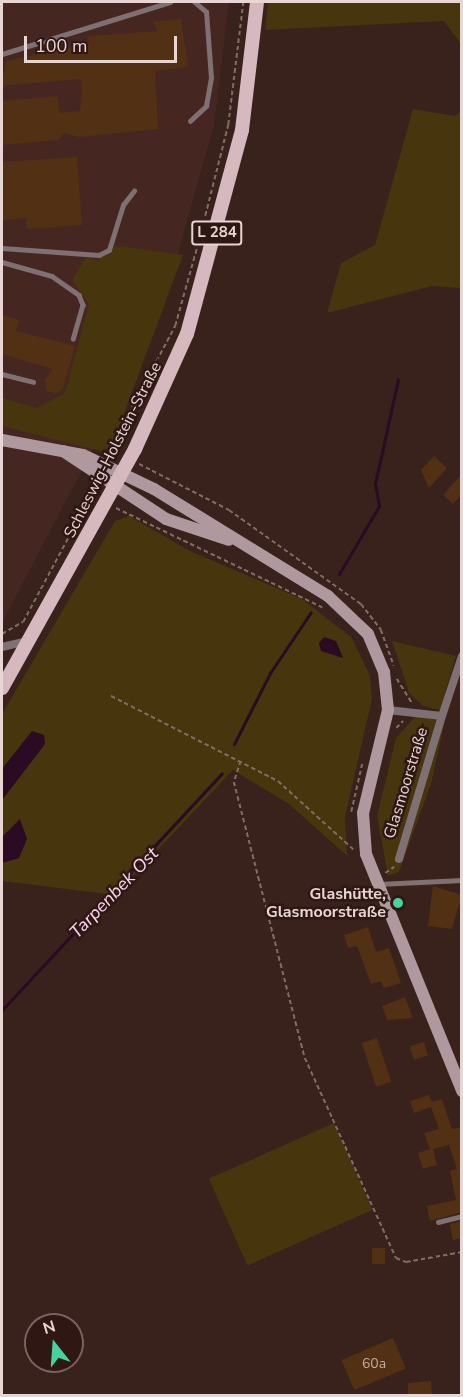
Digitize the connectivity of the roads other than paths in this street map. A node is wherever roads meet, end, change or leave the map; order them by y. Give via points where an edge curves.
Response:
1 (170, 2) edge
2 (194, 2) edge
3 (257, 2) edge
4 (2, 54) edge
5 (190, 121) dead end
6 (134, 191) dead end
7 (2, 248) edge
8 (2, 262) edge
9 (73, 339) dead end
10 (2, 374) edge
11 (33, 382) dead end
12 (2, 440) edge
13 (63, 451) junction
14 (122, 474) junction
15 (114, 488) junction
16 (233, 541) junction
17 (29, 641) junction
18 (2, 647) edge
19 (462, 656) edge
20 (6, 672) edge
21 (2, 688) edge
22 (388, 710) junction
23 (442, 716) junction
24 (399, 859) road end
25 (379, 879) junction
26 (462, 880) edge
27 (462, 1091) edge
28 (462, 1216) edge
29 (438, 1222) dead end

1 - 4 lane
2 - 5 lane via 206,12 211,78 206,106
3 - 14 main road, Schleswig-Holstein-Straße / L 284 via 242,130 200,297 167,384
6 - 7 lane via 127,196 108,250 99,255
8 - 9 lane via 52,276 79,295 83,305
10 - 11 lane
12 - 13 main road
13 - 14 main road via 102,462
13 - 15 main road
14 - 15 main road, Schleswig-Holstein-Straße / L 284
14 - 16 main road via 199,515
15 - 16 main road via 191,530
15 - 17 main road, Schleswig-Holstein-Straße / L 284
16 - 22 main road via 328,596 362,624 379,657
17 - 18 street
17 - 20 main road, Schleswig-Holstein-Straße / L 284
19 - 23 street, Glasmoorstraße
20 - 21 main road, Schleswig-Holstein-Straße / L 284
22 - 23 street, Glasmoorstraße
22 - 25 main road via 363,813 366,854
23 - 24 street, Glasmoorstraße
25 - 26 lane
25 - 27 main road
28 - 29 lane

